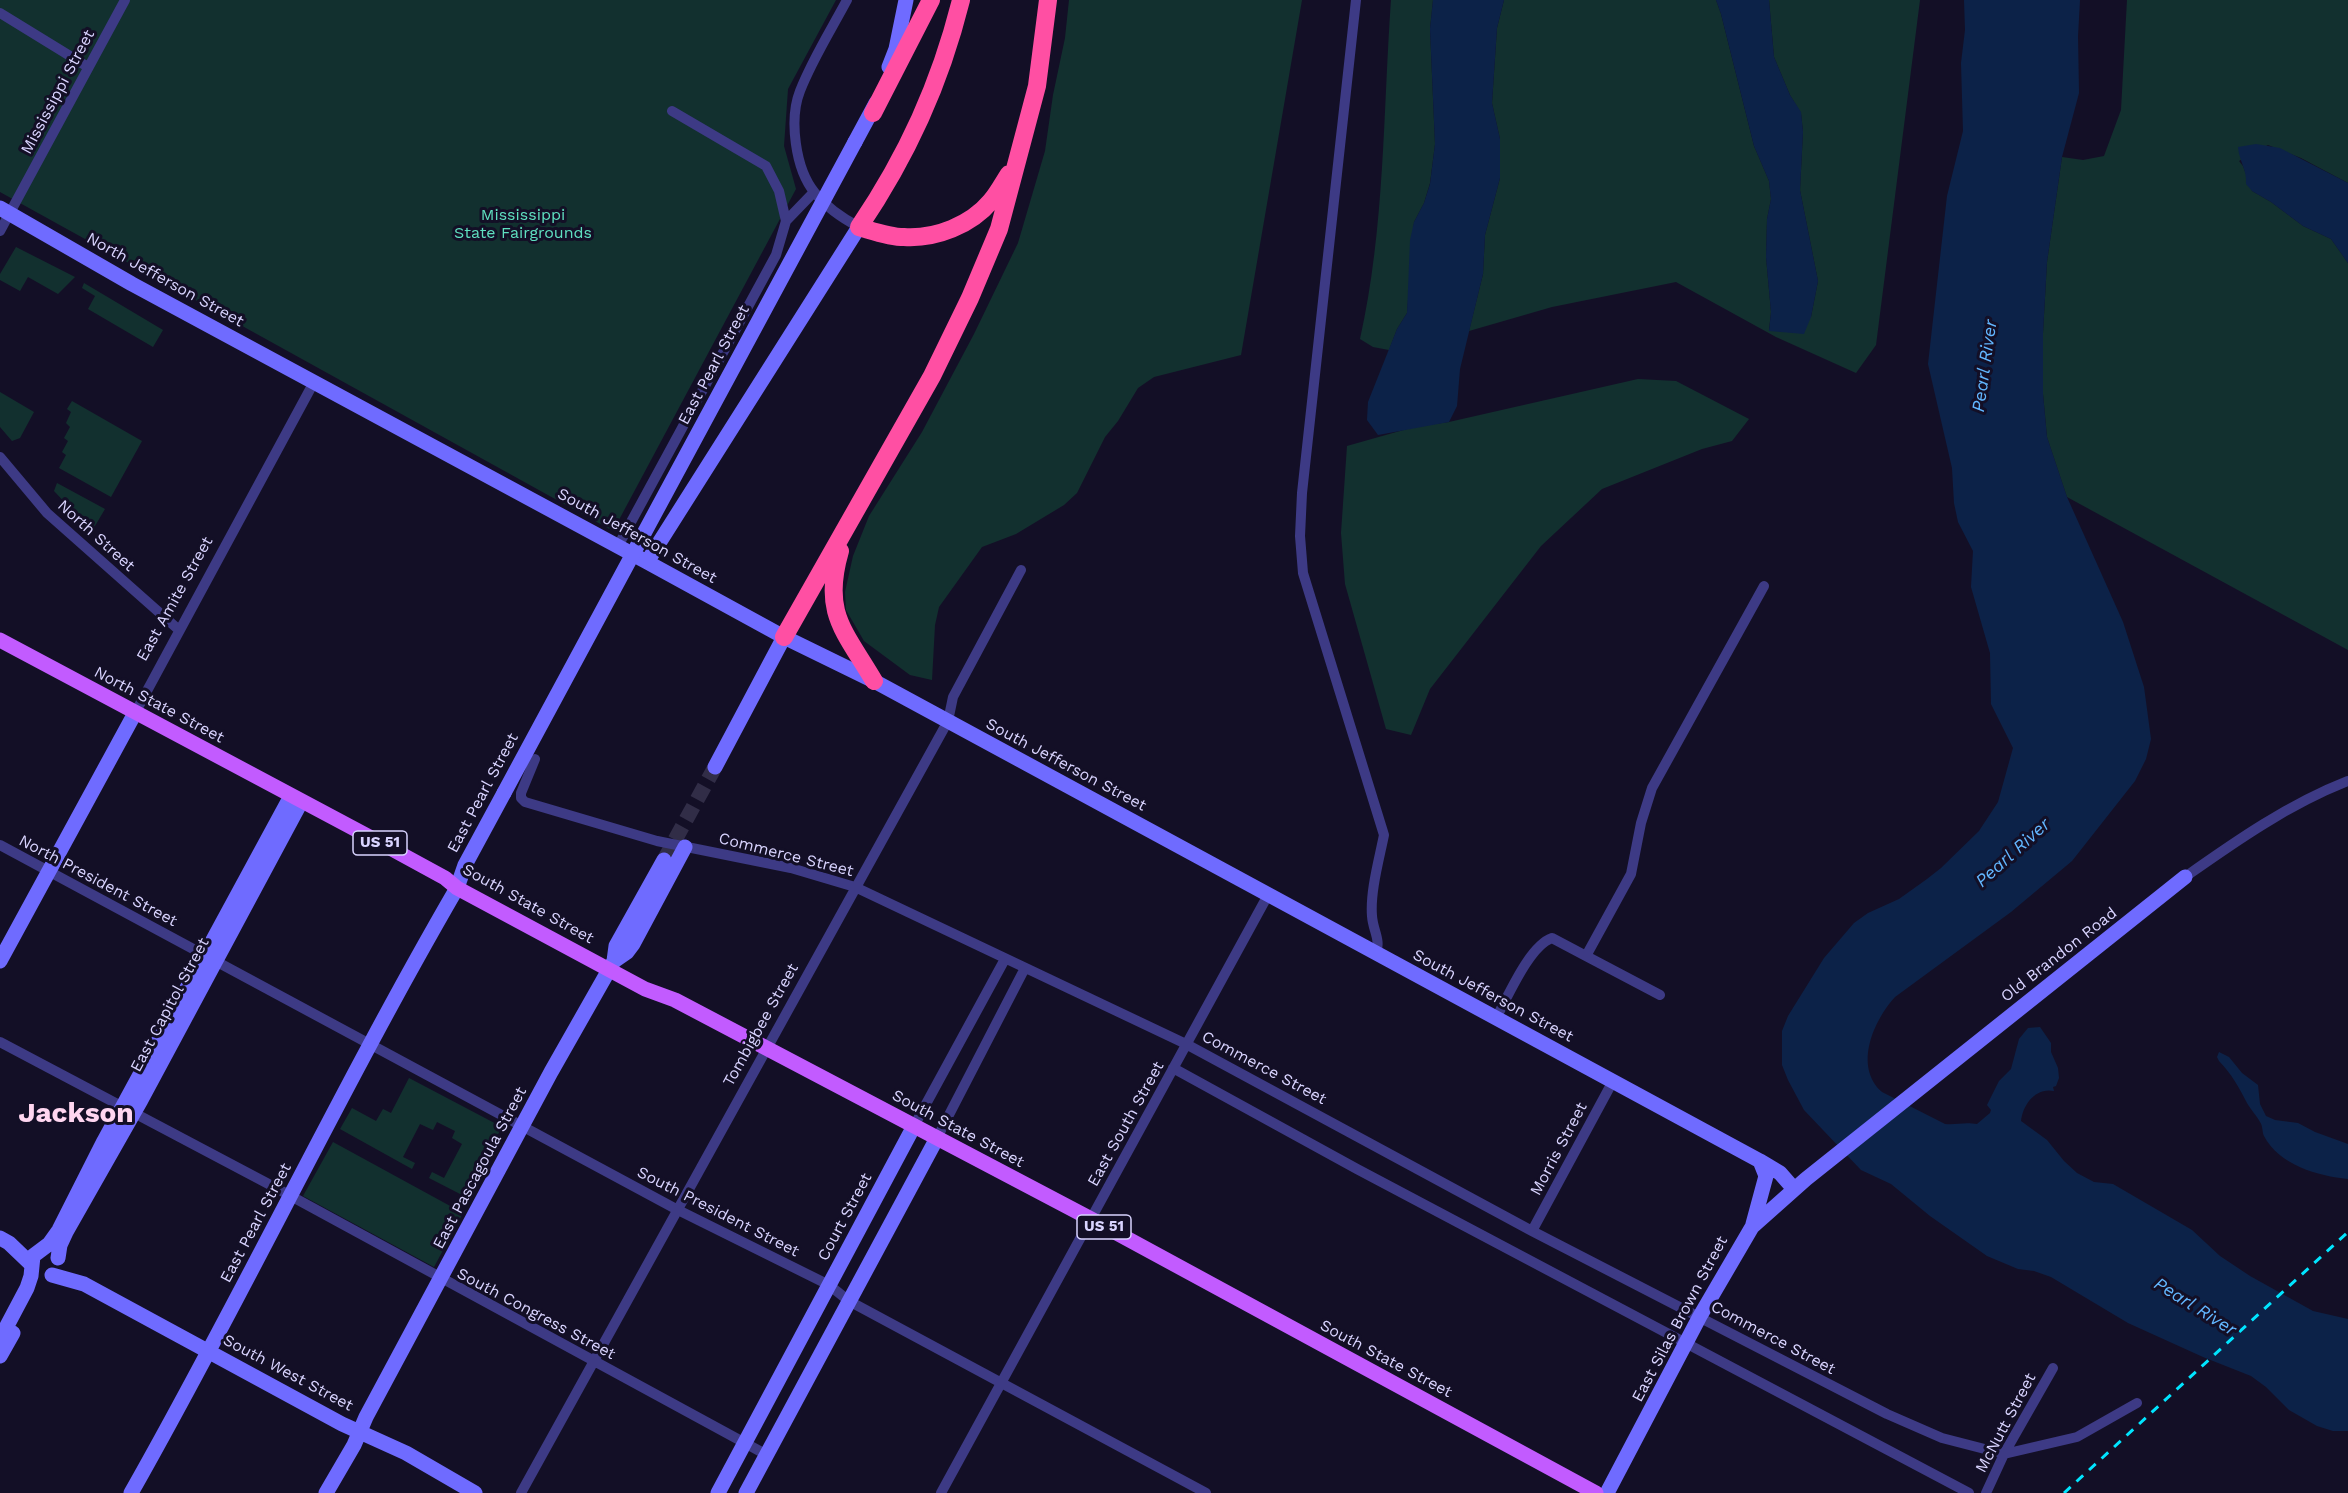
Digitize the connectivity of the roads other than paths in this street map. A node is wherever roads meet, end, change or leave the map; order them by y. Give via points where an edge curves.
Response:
1 (125, 0) edge
2 (847, 0) edge
3 (906, 0) edge
4 (931, 0) edge
5 (961, 0) edge
6 (1048, 0) edge
7 (1356, 0) edge
8 (0, 13) edge
9 (88, 67) junction
10 (672, 111) dead end
11 (873, 113) junction
12 (1017, 161) junction
13 (814, 192) junction
14 (5, 210) edge
15 (786, 222) junction
16 (859, 227) junction
17 (0, 231) edge
18 (314, 382) junction
19 (0, 457) edge
20 (849, 521) junction
21 (618, 546) junction
22 (646, 562) junction
23 (1021, 570) dead end
24 (1764, 586) dead end
25 (179, 630) junction
26 (784, 637) junction
27 (0, 640) edge
28 (874, 681) junction
29 (135, 713) junction
30 (948, 721) junction
31 (535, 759) dead end
32 (715, 767) tunnel mouth
33 (2348, 782) edge
34 (296, 799) junction
35 (0, 845) edge
36 (685, 847) junction
37 (664, 860) tunnel mouth
38 (48, 873) junction
39 (2185, 877) joint
40 (855, 887) junction
41 (458, 888) junction
42 (1268, 895) junction
43 (1376, 954) junction
44 (1586, 956) junction
45 (210, 958) junction
46 (1005, 958) junction
47 (0, 961) edge
48 (611, 965) junction
49 (1025, 968) junction
50 (1660, 995) dead end
51 (1496, 1018) junction
52 (0, 1042) edge
53 (370, 1044) junction
54 (1186, 1044) junction
55 (766, 1047) junction
56 (1173, 1068) junction
57 (1613, 1081) junction
58 (128, 1110) junction
59 (523, 1126) junction
60 (914, 1126) junction
61 (937, 1138) junction
62 (1760, 1161) junction
63 (1800, 1184) junction
64 (291, 1197) junction
65 (676, 1209) junction
66 (1091, 1219) junction
67 (1752, 1227) junction
68 (1532, 1231) junction
69 (5, 1241) edge
70 (36, 1258) junction
71 (54, 1268) junction
72 (441, 1280) junction
73 (829, 1285) junction
74 (849, 1302) junction
75 (1700, 1316) junction
76 (0, 1339) edge
77 (1686, 1342) junction
78 (209, 1351) junction
79 (0, 1356) edge
80 (592, 1362) junction
81 (2052, 1368) dead end
82 (1001, 1383) junction
83 (2137, 1403) dead end
84 (359, 1432) junction
85 (744, 1442) junction
86 (2004, 1454) junction
87 (767, 1455) junction
88 (131, 1493) edge
89 (326, 1493) edge
90 (475, 1493) edge
91 (521, 1493) edge
92 (718, 1493) edge
93 (746, 1493) edge
94 (941, 1493) edge
95 (1206, 1493) edge
96 (1596, 1493) edge
97 (1607, 1493) edge
98 (1969, 1493) edge
99 (1986, 1493) edge

1 - 9 street, Mississippi Street
2 - 13 street via 795,108 796,145
3 - 11 street, East Pearl Street via 896,49
4 - 11 highway
5 - 16 highway via 942,64 913,137 889,183
6 - 12 highway via 1037,86
7 - 43 street via 1300,536 1303,573 1384,835 1372,917 1378,939
8 - 9 street
9 - 14 street, Mississippi Street
10 - 15 street via 765,166 779,191
11 - 41 street, East Pearl Street, bridge via 504,793 465,866
12 - 16 highway via 991,202 953,229 904,238
12 - 20 highway via 999,229 970,298 932,376
13 - 15 street
13 - 16 street via 835,213
14 - 17 street, Mississippi Street
14 - 18 street, North Jefferson Street
15 - 21 street via 776,255
16 - 22 street
18 - 21 street, South Jefferson Street
18 - 25 street, East Amite Street
19 - 25 street, North Street via 47,513
20 - 26 highway
20 - 28 highway via 834,573 833,601 841,628
21 - 22 street, South Jefferson Street
22 - 26 street, South Jefferson Street
23 - 30 street, Tombigbee Street via 953,697
24 - 44 street via 1653,788 1631,874
25 - 29 street, East Amite Street
26 - 28 street, South Jefferson Street
26 - 32 street
27 - 29 main road, North State Street / US 51
28 - 30 street, South Jefferson Street
29 - 34 main road, North State Street / US 51
29 - 38 street, East Amite Street
30 - 40 street, Tombigbee Street
30 - 42 street, South Jefferson Street
31 - 36 street, Commerce Street via 521,793 525,802
33 - 39 street, Old Brandon Road via 2325,790 2259,826
34 - 41 main road, South State Street / US 51
34 - 45 street, East Capitol Street
35 - 38 street, North President Street
36 - 40 street, Commerce Street via 790,868
36 - 48 street via 633,944
37 - 48 street, East Pascagoula Street via 616,946
38 - 45 street, North President Street
38 - 47 street, East Amite Street
39 - 63 street, Old Brandon Road
40 - 46 street, Commerce Street
40 - 55 street, Tombigbee Street
41 - 48 main road, South State Street / US 51
41 - 53 street, East Pearl Street
42 - 43 street, South Jefferson Street
42 - 54 street, East South Street
43 - 51 street, South Jefferson Street
44 - 50 street
44 - 51 street via 1552,938 1545,941 1533,953
45 - 53 street, South President Street
45 - 58 street, East Capitol Street
46 - 49 street, Commerce Street
46 - 60 street, Court Street
48 - 55 main road, South State Street / US 51 via 645,988
48 - 59 street, East Pascagoula Street
49 - 54 street, Commerce Street
49 - 61 street
51 - 57 street, South Jefferson Street
52 - 58 street, South Congress Street
53 - 59 street, South President Street
53 - 64 street, East Pearl Street
54 - 56 street, East South Street
54 - 68 street, Commerce Street
55 - 60 main road, South State Street / US 51
55 - 65 street, Tombigbee Street
56 - 66 street, East South Street
56 - 77 street
57 - 62 street, South Jefferson Street
57 - 68 street, Morris Street
58 - 64 street, South Congress Street
58 - 70 street, East Capitol Street via 59,1230
58 - 71 street, East Capitol Street via 64,1236
59 - 65 street, South President Street
59 - 72 street, East Pascagoula Street
60 - 61 main road, South State Street / US 51
60 - 73 street, Court Street
61 - 66 main road, South State Street / US 51
61 - 74 street
62 - 63 street, South Jefferson Street
62 - 67 street via 1766,1176
63 - 67 street, East Silas Brown Street
64 - 72 street, South Congress Street
64 - 78 street, East Pearl Street
65 - 73 street, South President Street
65 - 80 street, Tombigbee Street
66 - 82 street, East South Street
66 - 96 main road, South State Street / US 51
67 - 75 street, East Silas Brown Street
68 - 75 street, Commerce Street
69 - 70 street
70 - 71 street via 39,1275
70 - 71 street via 52,1251
70 - 76 street, East Capitol Street via 27,1288
71 - 78 street, South West Street
71 - 79 street, East Capitol Street via 36,1289
72 - 80 street, South Congress Street
72 - 84 street, East Pascagoula Street
73 - 74 street, South President Street
73 - 85 street, Court Street
74 - 82 street, South President Street
74 - 87 street
75 - 77 street, East Silas Brown Street
75 - 86 street, Commerce Street via 1887,1414 1942,1438
77 - 97 street, East Silas Brown Street
77 - 98 street
78 - 84 street, South West Street
78 - 88 street, East Pearl Street
80 - 85 street, South Congress Street
80 - 91 street, Tombigbee Street
81 - 86 street, McNutt Street
82 - 94 street, East South Street
82 - 95 street, South President Street
83 - 86 street via 2077,1437
84 - 89 street, East Pascagoula Street
84 - 90 street, South West Street via 406,1453
85 - 87 street, South Congress Street
85 - 92 street, Court Street
86 - 99 street, McNutt Street
87 - 93 street

